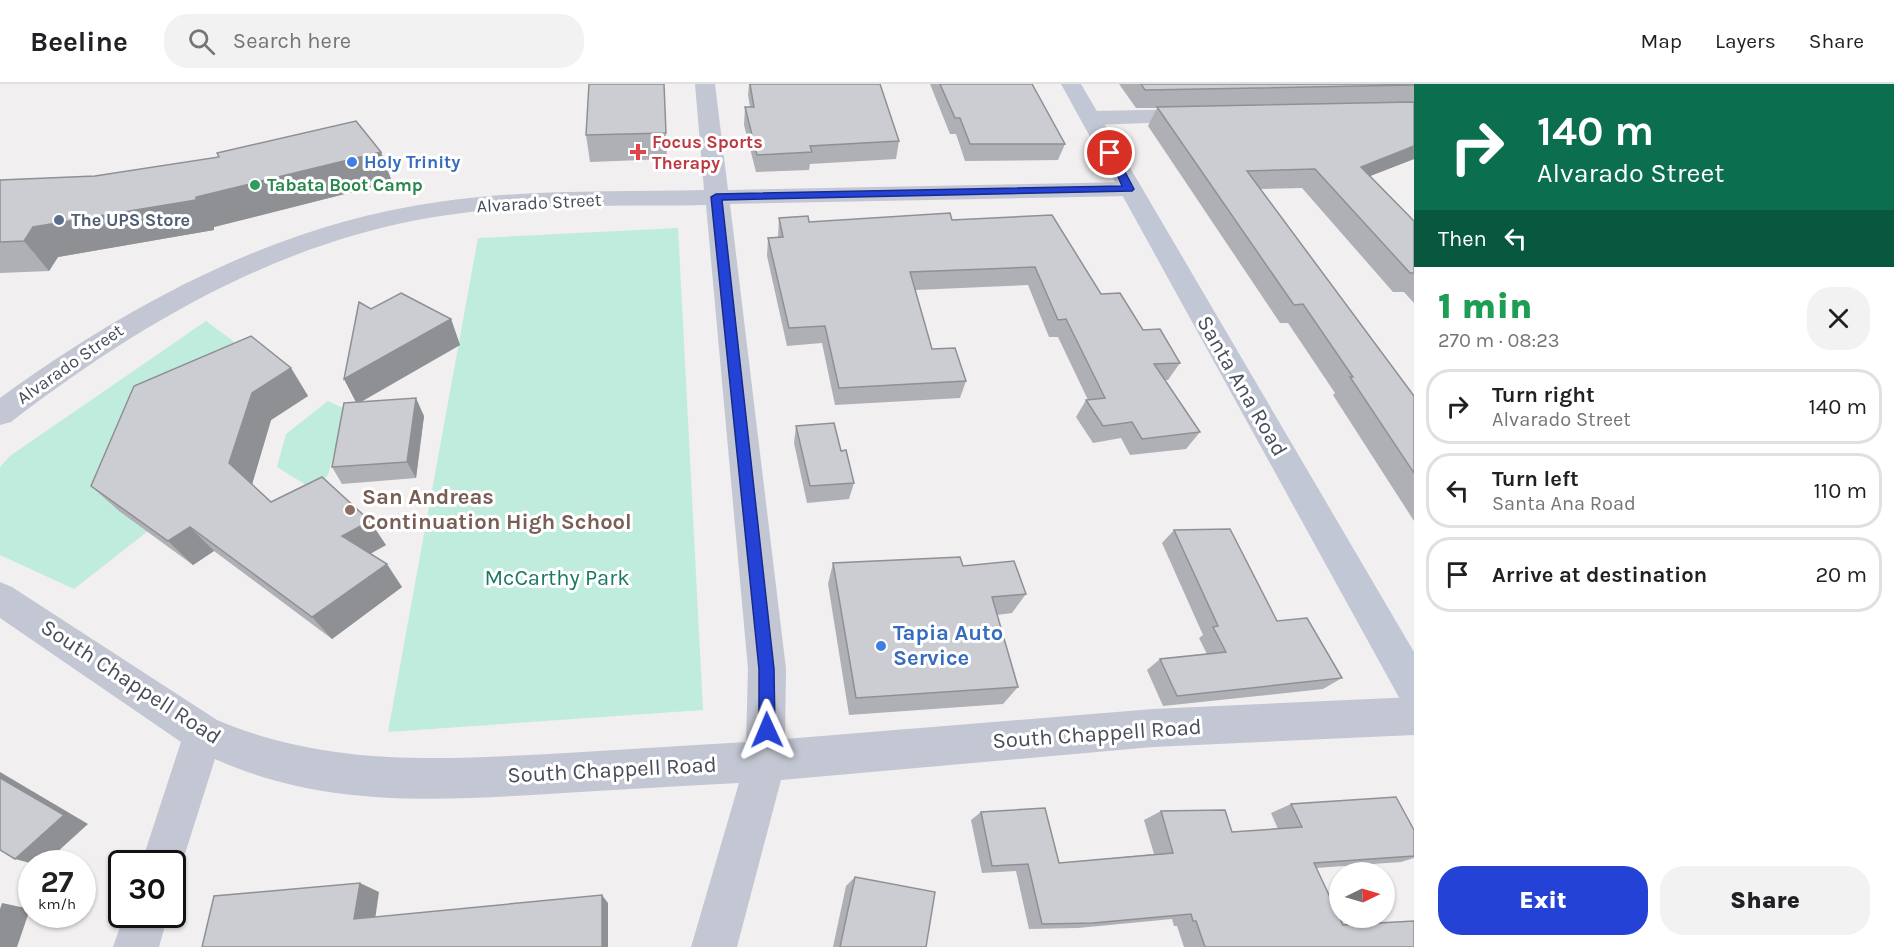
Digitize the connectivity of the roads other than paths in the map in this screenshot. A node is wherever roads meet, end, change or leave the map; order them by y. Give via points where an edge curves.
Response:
1 (705, 84) edge
2 (1071, 84) edge
3 (1223, 116) edge
4 (1091, 118) junction
5 (1129, 189) junction
6 (716, 197) junction
7 (0, 414) edge
8 (0, 598) edge
9 (1414, 688) edge
10 (1414, 716) edge
11 (203, 734) junction
12 (765, 761) junction
13 (166, 850) edge
14 (142, 928) edge
15 (136, 947) edge
16 (714, 947) edge

1 - 6 street
2 - 4 street, Santa Ana Road
3 - 4 street
4 - 5 street, Santa Ana Road
5 - 6 street, Alvarado Street
5 - 9 street, Santa Ana Road
6 - 7 street, Alvarado Street via 463,207 367,224 265,258 184,293 111,334
6 - 12 street via 766,669
8 - 11 street, South Chappell Road
10 - 12 street, South Chappell Road via 1153,728
11 - 12 street, South Chappell Road via 240,750 306,768 367,778 463,779
11 - 13 street
12 - 16 street
14 - 15 street

